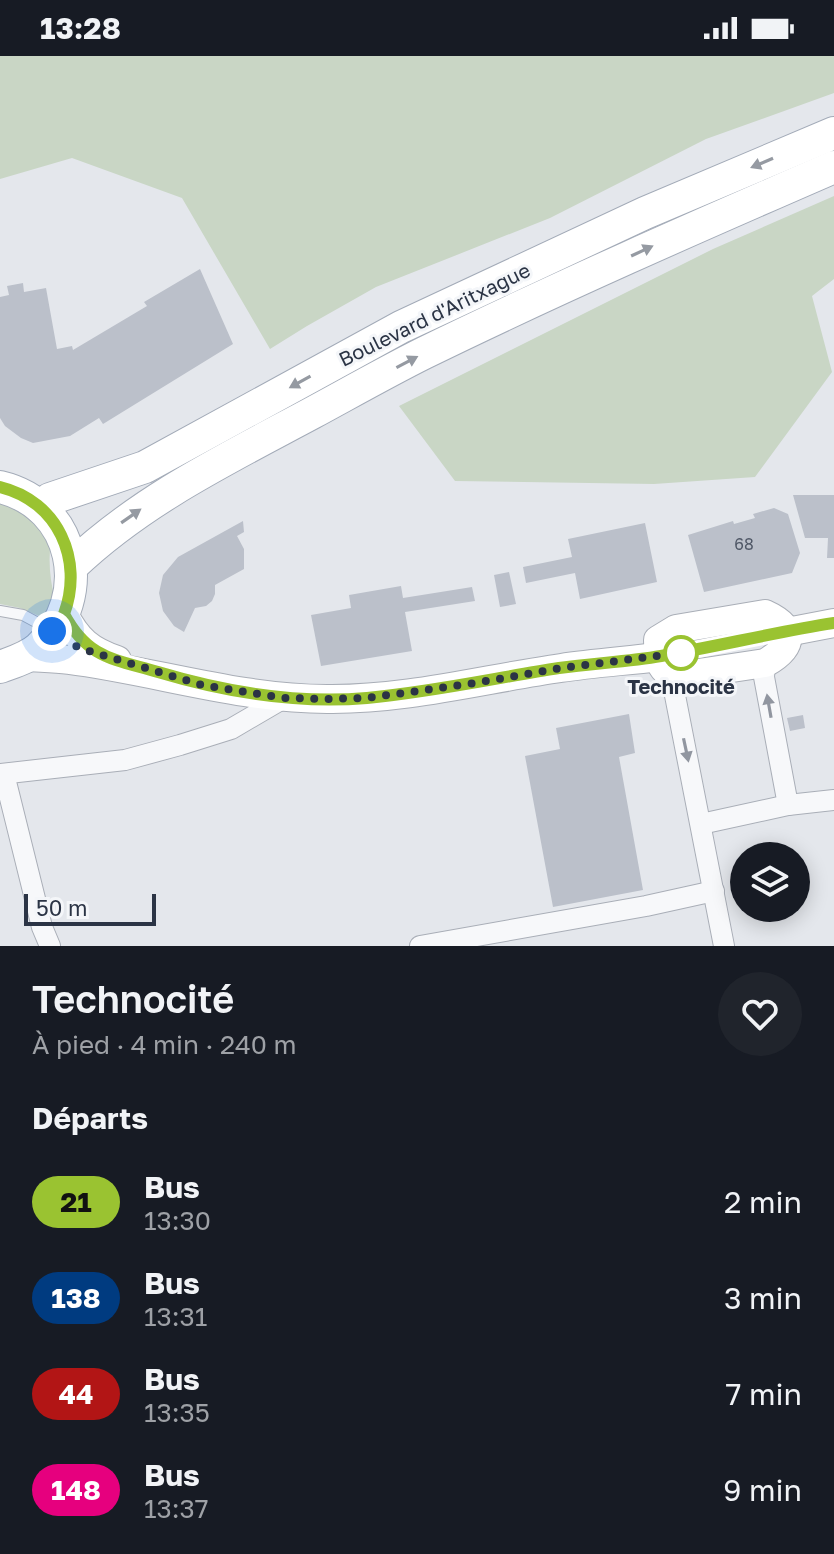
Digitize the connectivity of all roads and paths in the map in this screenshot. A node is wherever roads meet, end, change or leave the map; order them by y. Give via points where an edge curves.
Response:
1 (834, 133) edge
2 (834, 167) edge
3 (0, 487) edge
4 (40, 507) junction
5 (72, 566) junction
6 (0, 611) edge
7 (834, 623) edge
8 (61, 630) junction
9 (787, 632) junction
10 (13, 662) edge
11 (765, 663) junction
12 (664, 666) junction
13 (202, 685) junction
14 (284, 698) junction
15 (2, 774) edge
16 (788, 805) junction
17 (833, 805) edge
18 (701, 824) junction
19 (714, 891) junction
20 (533, 936) edge
21 (50, 946) edge
22 (420, 946) edge
23 (724, 946) edge

1 -> 4 main road, Boulevard d'Aritxague via 645,213 401,327 145,467
5 -> 2 main road, Boulevard d'Aritxague via 160,498 423,354
3 - 4 main road
4 - 5 main road via 66,544
5 - 8 main road
6 - 8 lane
7 - 9 main road
8 - 10 main road
8 - 13 main road via 104,656
9 - 11 main road via 785,648
9 - 12 main road via 781,621 765,614 676,629 658,640
10 - 13 main road via 69,660
11 - 12 main road via 679,676
16 -> 11 street
12 - 14 main road via 561,668 367,698
12 -> 18 street
13 - 14 main road
14 - 15 street via 231,729 125,760
15 - 21 street
16 - 17 street
16 - 18 street
18 - 19 street
19 - 20 street
19 - 23 street
20 - 22 street

